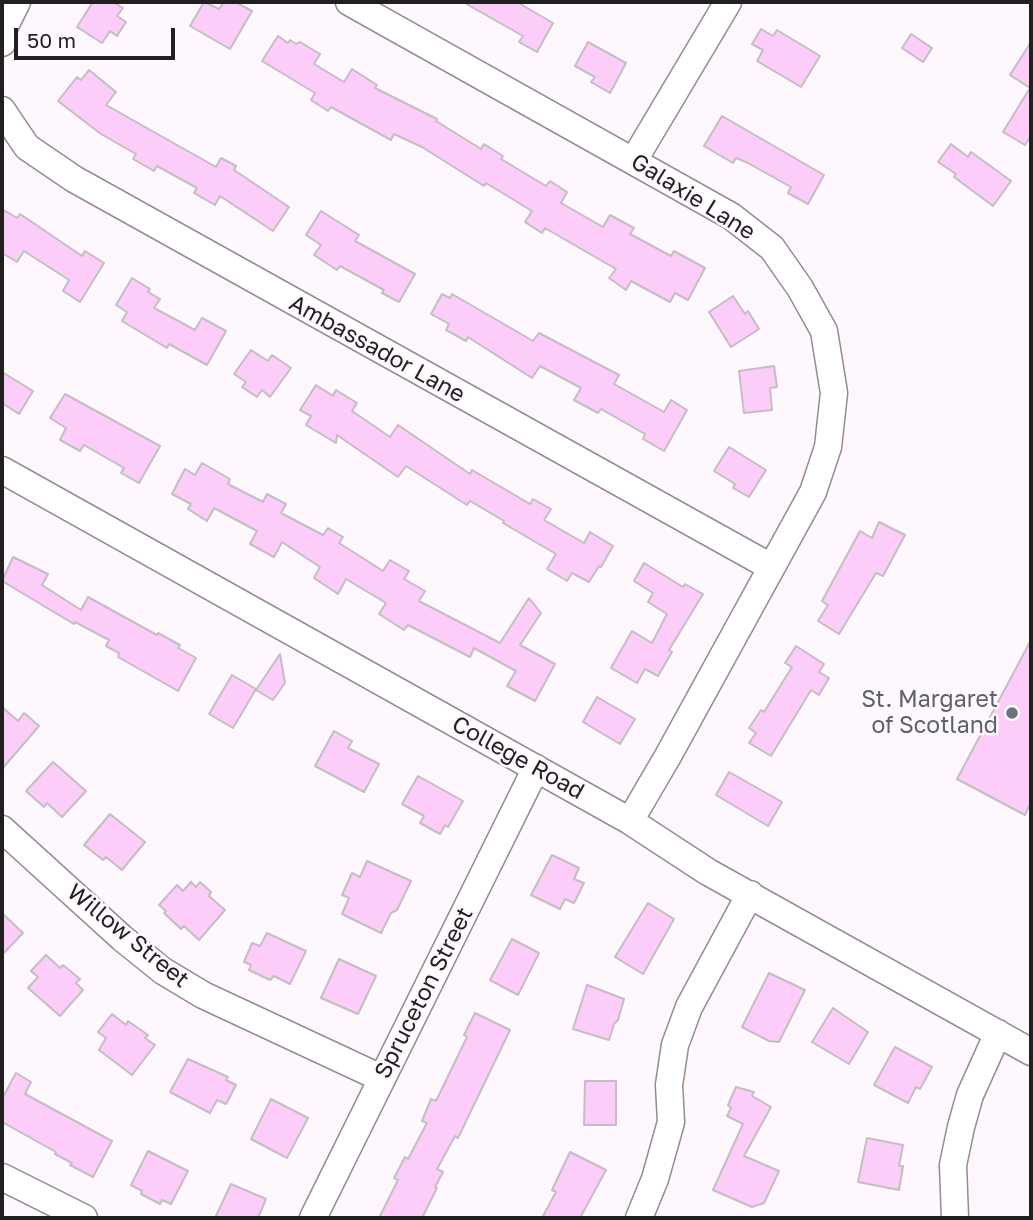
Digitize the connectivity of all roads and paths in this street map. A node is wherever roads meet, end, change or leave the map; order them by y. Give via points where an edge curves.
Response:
1 (17, 2) edge
2 (349, 2) edge
3 (728, 2) edge
4 (2, 43) edge
5 (2, 110) edge
6 (634, 160) junction
7 (2, 470) edge
8 (771, 567) junction
9 (536, 768) junction
10 (630, 821) junction
11 (2, 829) edge
12 (750, 894) junction
13 (998, 1033) junction
14 (1031, 1052) edge
15 (381, 1078) junction
16 (2, 1177) edge
17 (84, 1218) edge
18 (313, 1218) edge
19 (639, 1218) edge
20 (955, 1218) edge

1 - 4 street
2 - 6 street, Galaxie Lane
3 - 6 street
5 - 8 street, Ambassador Lane via 27,147 75,179
6 - 8 street, Galaxie Lane via 731,216 772,248 824,331 834,393 828,447 813,492
7 - 9 street, College Road
8 - 10 street, Galaxie Lane
9 - 10 street, College Road
9 - 15 street, Spruceton Street
10 - 12 street, College Road
11 - 15 street, Willow Street via 163,971
12 - 13 street, College Road
12 - 19 street via 689,1007 675,1045 669,1085 671,1122
13 - 14 street, College Road
13 - 20 street via 961,1128 953,1166
15 - 18 street, Spruceton Street
16 - 17 street

